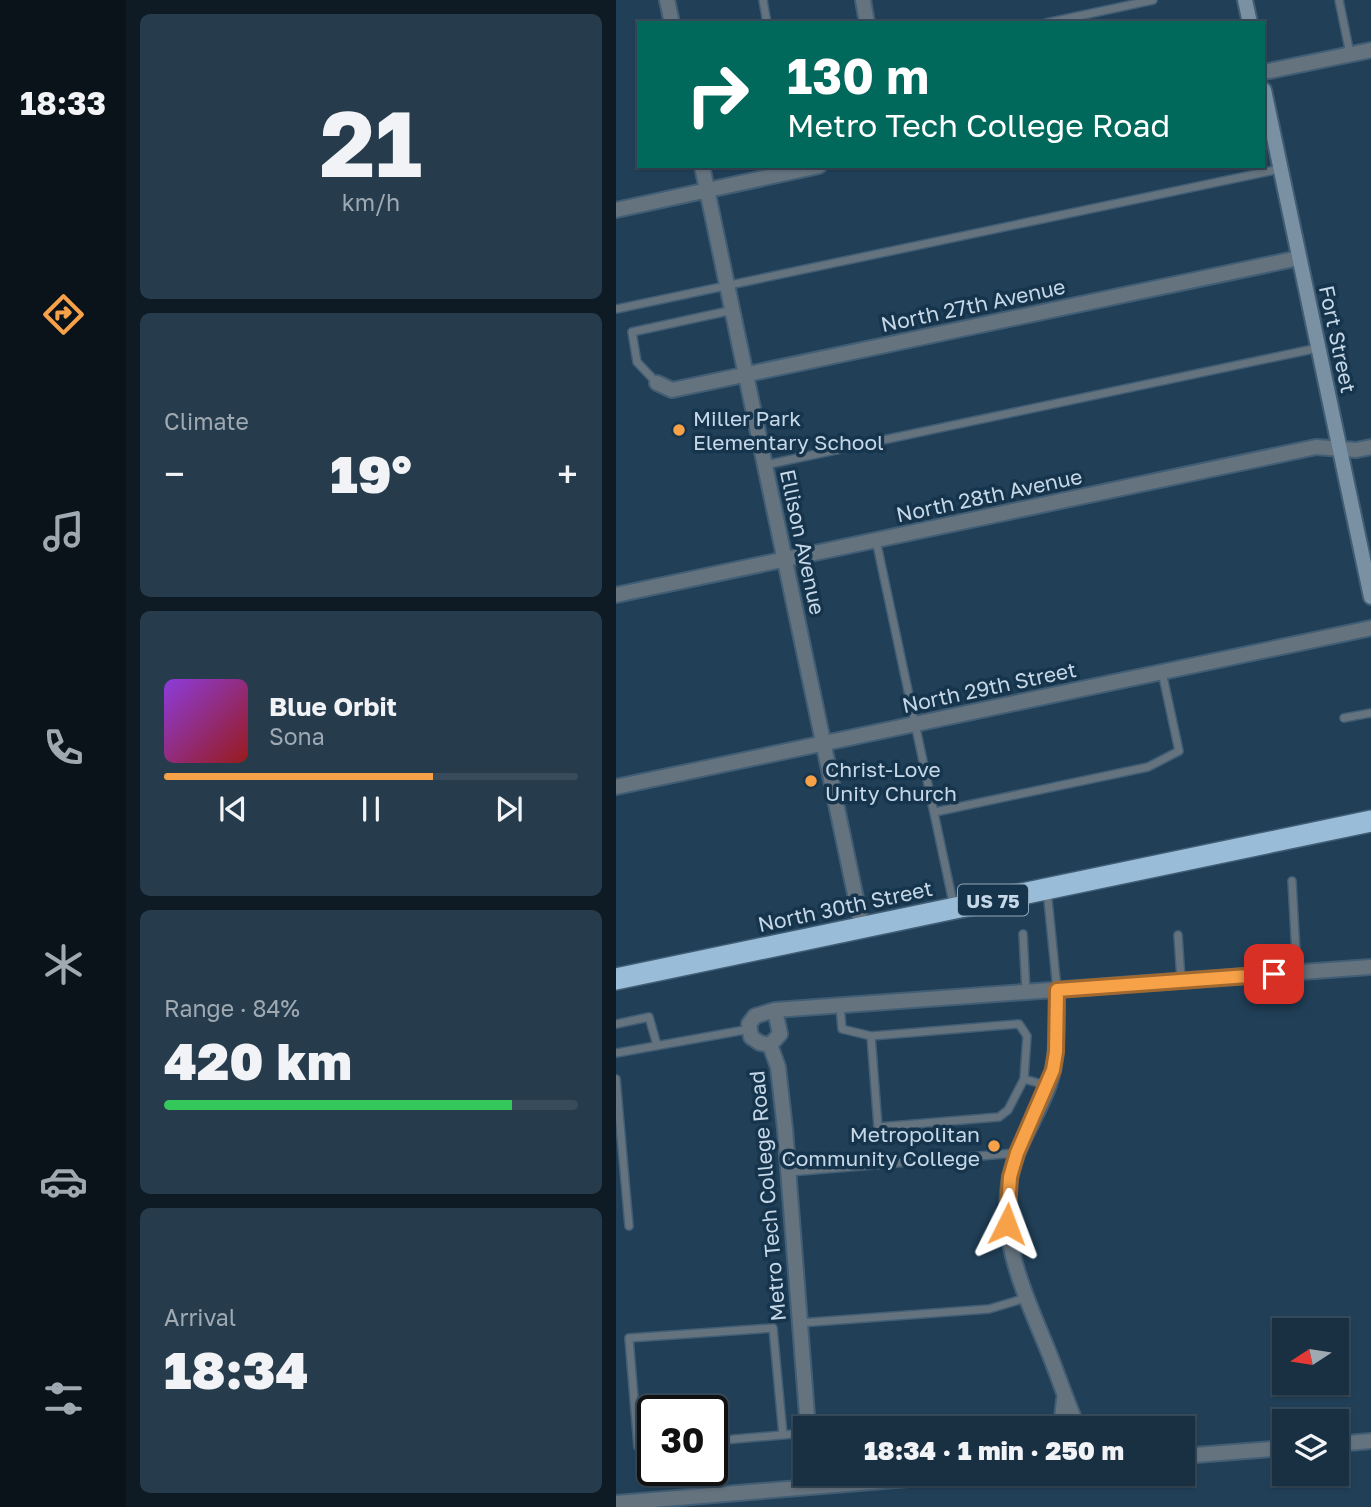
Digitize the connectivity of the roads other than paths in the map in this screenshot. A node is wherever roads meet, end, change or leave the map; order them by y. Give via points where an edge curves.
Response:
1 (667, 0) edge
2 (763, 0) edge
3 (863, 0) edge
4 (1153, 0) edge
5 (1245, 0) edge
6 (1339, 0) edge
7 (672, 21) edge
8 (767, 21) edge
9 (867, 21) edge
10 (1055, 21) edge
11 (1250, 21) edge
12 (1371, 50) edge
13 (1350, 54) junction
14 (1265, 72) edge
15 (1265, 95) edge
16 (702, 168) edge
17 (798, 169) edge
18 (1280, 169) junction
19 (707, 190) junction
20 (616, 209) edge
21 (1299, 258) junction
22 (727, 285) junction
23 (616, 309) edge
24 (733, 310) junction
25 (1318, 348) junction
26 (746, 375) junction
27 (657, 383) joint
28 (1371, 447) edge
29 (1340, 448) junction
30 (765, 465) junction
31 (876, 540) junction
32 (785, 559) junction
33 (1371, 593) edge
34 (616, 595) edge
35 (1371, 628) edge
36 (1162, 672) junction
37 (1371, 713) edge
38 (1345, 718) dead end
39 (915, 724) junction
40 (824, 744) junction
41 (616, 788) edge
42 (935, 813) junction
43 (1371, 821) edge
44 (1292, 881) dead end
45 (1047, 888) junction
46 (954, 908) junction
47 (862, 927) junction
48 (1023, 934) dead end
49 (1178, 935) dead end
50 (1371, 967) edge
51 (1297, 973) junction
52 (616, 979) edge
53 (1181, 981) junction
54 (1057, 990) junction
55 (1026, 992) junction
56 (840, 1005) junction
57 (775, 1010) junction
58 (616, 1024) edge
59 (750, 1029) junction
60 (871, 1036) junction
61 (657, 1045) junction
62 (770, 1045) junction
63 (616, 1054) edge
64 (616, 1079) edge
65 (1024, 1079) junction
66 (1049, 1086) junction
67 (1017, 1153) junction
68 (789, 1171) junction
69 (629, 1226) dead end
70 (1027, 1298) junction
71 (799, 1323) junction
72 (1064, 1398) junction
73 (807, 1416) edge
74 (1062, 1416) edge
75 (1072, 1416) edge
76 (793, 1434) edge
77 (637, 1435) edge
78 (783, 1435) junction
79 (728, 1440) edge
80 (1371, 1441) edge
81 (1349, 1443) edge
82 (1272, 1449) edge
83 (1195, 1455) edge
84 (793, 1482) edge
85 (616, 1503) edge

1 - 7 street
2 - 8 lane
3 - 9 street
4 - 10 lane
5 - 11 street
6 - 13 lane
12 - 13 street
13 - 14 street
15 - 18 street, Fort Street
16 - 19 street, Ellison Avenue
17 - 19 street
18 - 21 street, Fort Street
18 - 22 lane
19 - 20 street
19 - 22 street, Ellison Avenue
21 - 25 street, Fort Street
21 - 26 street, North 27th Avenue
22 - 23 lane
22 - 24 street, Ellison Avenue
24 - 26 street, Ellison Avenue
24 - 27 lane via 632,332 638,362
25 - 29 street, Fort Street
25 - 30 lane
26 - 27 street, North 27th Avenue via 672,390
26 - 30 street, Ellison Avenue
28 - 29 street, North 28th Avenue
29 - 31 street, North 28th Avenue via 1316,447
29 - 33 street, Fort Street
30 - 32 street, Ellison Avenue
31 - 32 street, North 28th Avenue
31 - 39 lane
32 - 34 street, North 28th Avenue
32 - 40 street, Ellison Avenue
35 - 36 street, North 29th Street
36 - 39 street, North 29th Street
36 - 42 lane via 1179,751 1148,767
37 - 38 lane
39 - 40 street, North 29th Street
39 - 42 lane
40 - 41 street, North 29th Street
40 - 47 street, Ellison Avenue
42 - 46 lane
43 - 45 highway, North 30th Street / US 75
44 - 51 lane
45 - 46 highway, North 30th Street / US 75
45 - 54 lane
46 - 47 highway, North 30th Street / US 75
47 - 52 highway, North 30th Street / US 75
48 - 55 lane
49 - 53 lane
50 - 51 street
51 - 53 street
53 - 54 street
54 - 55 street
54 - 66 street via 1056,1052
55 - 56 street
56 - 57 street
56 - 60 lane via 842,1029
57 - 59 street via 755,1016
57 - 62 street, Metro Tech College Road via 780,1034
58 - 61 lane via 649,1017
59 - 61 lane
59 - 62 street, Metro Tech College Road via 751,1037
60 - 65 lane via 1019,1024 1027,1036
60 - 65 lane via 878,1127 999,1117
61 - 63 lane
62 - 68 street, Metro Tech College Road via 778,1067
64 - 69 lane
65 - 66 lane
66 - 67 street
67 - 68 lane
67 - 70 street via 1010,1177 1007,1227
68 - 71 street, Metro Tech College Road
70 - 71 lane via 989,1309
70 - 72 street
71 - 73 street, Metro Tech College Road
72 - 74 street
72 - 75 street
76 - 78 lane
77 - 78 lane via 629,1338 773,1328
78 - 79 lane
80 - 81 street
82 - 83 street
84 - 85 street

